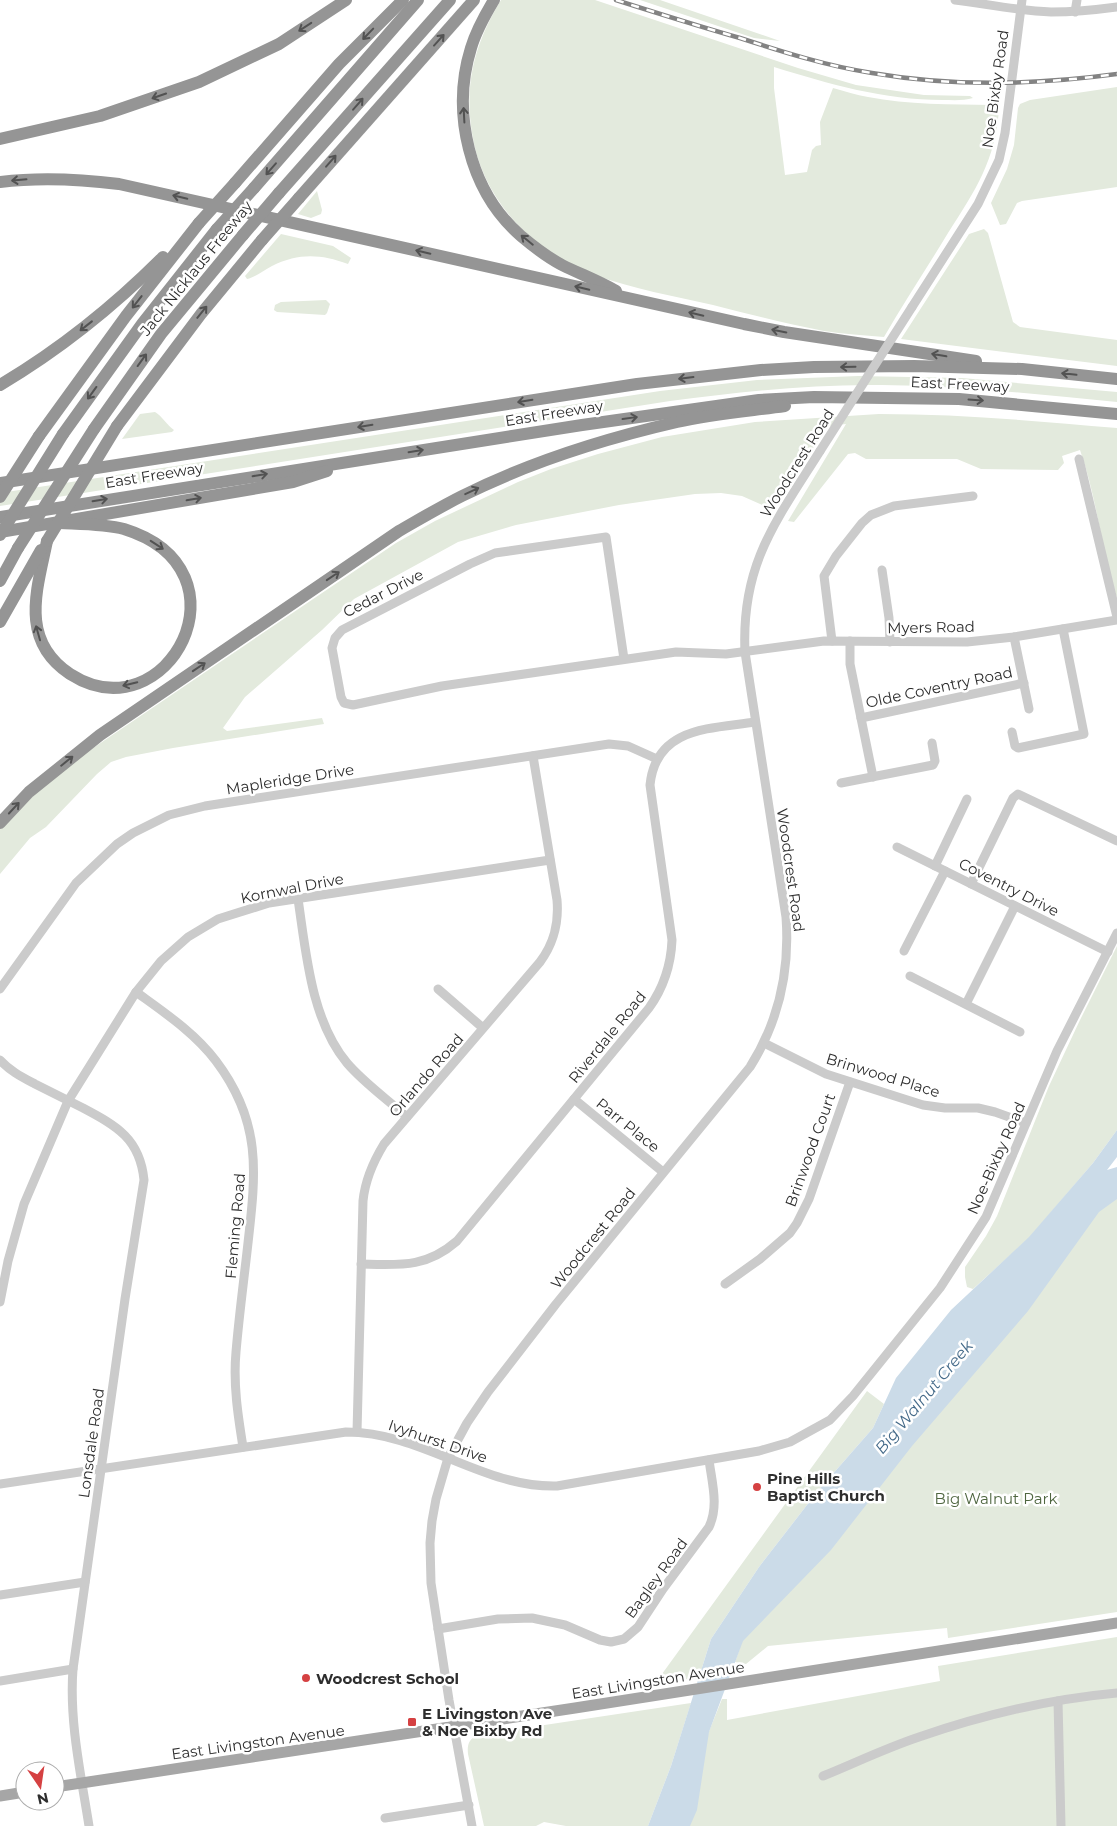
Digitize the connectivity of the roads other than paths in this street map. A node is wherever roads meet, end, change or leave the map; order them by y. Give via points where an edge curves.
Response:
1 (346, 0) edge
2 (403, 0) edge
3 (418, 0) edge
4 (450, 0) edge
5 (474, 0) edge
6 (494, 0) edge
7 (955, 0) edge
8 (1077, 0) edge
9 (1022, 4) edge
10 (1117, 7) edge
11 (1075, 12) junction
12 (0, 139) edge
13 (0, 182) edge
14 (975, 208) joint
15 (199, 222) junction
16 (630, 299) junction
17 (1022, 369) junction
18 (1117, 380) edge
19 (0, 385) edge
20 (910, 398) junction
21 (1117, 414) edge
22 (368, 458) junction
23 (1079, 460) dead end
24 (0, 483) edge
25 (973, 496) dead end
26 (0, 497) edge
27 (0, 517) edge
28 (60, 523) junction
29 (0, 534) edge
30 (47, 541) junction
31 (882, 570) dead end
32 (0, 581) edge
33 (1117, 619) edge
34 (0, 622) edge
35 (1063, 629) junction
36 (1014, 637) junction
37 (832, 641) junction
38 (850, 641) junction
39 (890, 642) junction
40 (745, 652) junction
41 (624, 659) junction
42 (1024, 682) junction
43 (1029, 709) dead end
44 (861, 718) junction
45 (755, 722) junction
46 (1012, 732) dead end
47 (932, 743) dead end
48 (533, 756) junction
49 (657, 759) junction
50 (873, 777) junction
51 (840, 783) dead end
52 (967, 799) dead end
53 (0, 823) edge
54 (1117, 842) edge
55 (897, 847) dead end
56 (550, 860) junction
57 (935, 866) junction
58 (945, 871) junction
59 (971, 884) junction
60 (298, 899) junction
61 (1014, 906) junction
62 (1117, 932) edge
63 (904, 951) dead end
64 (1108, 952) junction
65 (910, 976) dead end
66 (0, 989) edge
67 (438, 989) dead end
68 (136, 992) junction
69 (966, 1004) junction
70 (483, 1028) junction
71 (1020, 1032) dead end
72 (764, 1043) junction
73 (0, 1060) edge
74 (850, 1082) junction
75 (574, 1099) junction
76 (68, 1101) junction
77 (407, 1117) junction
78 (1026, 1124) junction
79 (664, 1172) junction
80 (361, 1264) junction
81 (725, 1284) dead end
82 (0, 1302) edge
83 (357, 1432) junction
84 (804, 1436) joint
85 (243, 1447) junction
86 (448, 1458) junction
87 (709, 1460) junction
88 (102, 1468) junction
89 (0, 1484) edge
90 (85, 1582) junction
91 (0, 1595) edge
92 (1117, 1623) edge
93 (438, 1629) junction
94 (73, 1669) junction
95 (0, 1681) edge
96 (1117, 1693) edge
97 (1058, 1701) junction
98 (454, 1727) junction
99 (823, 1776) dead end
100 (83, 1783) junction
101 (65, 1786) edge
102 (15, 1794) edge
103 (0, 1796) edge
104 (469, 1806) junction
105 (385, 1818) dead end
106 (89, 1826) edge
107 (472, 1826) edge
108 (1061, 1826) edge

1 -> 12 highway via 279,44 199,82 100,116
2 -> 15 highway, bridge via 339,64
3 -> 29 highway, Jack Nicklaus Freeway, bridge via 217,229 142,324 63,434
32 -> 4 highway, Jack Nicklaus Freeway, bridge via 94,429 161,334 279,193
30 -> 5 highway, bridge via 117,426 195,321 262,240
16 -> 6 highway via 547,256 520,235 497,209 477,174 465,130 465,76 471,46
7 - 9 street
8 - 11 street
9 - 11 street
9 - 14 street, Noe Bixby Road via 1002,147 994,173
10 - 11 street
16 -> 13 highway via 119,184 70,178
14 - 40 street, Woodcrest Road, bridge via 765,540 746,603
15 -> 19 highway via 141,280 86,326
15 -> 26 highway, bridge via 39,436
17 -> 16 highway via 784,332
18 -> 17 highway, East Freeway
17 -> 24 highway, East Freeway via 814,367 709,375
20 -> 21 highway, East Freeway via 1006,402
22 -> 20 highway, East Freeway via 750,402 814,397
53 -> 20 highway via 29,792 100,734 399,532 470,492 561,454 677,422 816,403
27 -> 22 highway, East Freeway
28 -> 22 highway via 293,482
23 - 33 street
25 - 37 street via 894,506 862,523 824,576
28 - 29 highway
28 -> 30 highway via 121,528 159,545 173,559 187,582 191,615 181,647 164,667 144,680 113,687 78,679 55,662 42,644 35,616
30 - 34 highway
31 - 39 street
33 - 35 street, Myers Road
35 - 36 street, Myers Road
35 - 46 street via 1084,734 1018,748
36 - 39 street, Myers Road via 967,642
36 - 42 street, Olde Coventry Road
37 - 38 street, Myers Road
37 - 40 street, Myers Road via 804,642
38 - 39 street, Myers Road
38 - 44 street via 850,664
40 - 41 street, Cedar Drive via 676,652
40 - 45 street, Woodcrest Road
41 - 41 street, Cedar Drive via 442,686 353,705 340,698 332,648 342,630 495,553 606,537
42 - 43 street, Olde Coventry Road
42 - 44 street, Olde Coventry Road
44 - 50 street
45 - 49 street, Riverdale Road via 692,732 675,740
45 - 72 street, Woodcrest Road via 787,932 782,988
47 - 50 street via 933,765
48 - 49 street, Mapleridge Drive via 619,744
48 - 56 street, Orlando Road
48 - 66 street, Mapleridge Drive via 205,806 169,815 117,844 76,883
49 - 75 street, Riverdale Road via 650,785 671,924 672,947 668,968 656,998
50 - 51 street
52 - 57 street
54 - 59 street via 1018,794 1013,798
55 - 57 street, Coventry Drive
56 - 60 street, Kornwal Drive
56 - 70 street, Orlando Road via 557,910 552,942 540,962
57 - 58 street, Coventry Drive
58 - 59 street, Coventry Drive
58 - 63 street
59 - 61 street, Coventry Drive
60 - 68 street, Kornwal Drive via 246,909 202,928 174,949
60 - 77 street via 313,988 333,1043 352,1069
61 - 64 street, Coventry Drive
61 - 69 street
62 - 64 street, Noe-Bixby Road
64 - 78 street, Noe-Bixby Road via 1057,1051
65 - 69 street
67 - 70 street
68 - 76 street, Kornwal Drive
68 - 85 street, Fleming Road via 189,1032 216,1061 238,1097 250,1133 255,1182 236,1354 236,1398
69 - 71 street
70 - 77 street, Orlando Road
72 - 74 street, Brinwood Place via 803,1064
72 - 79 street, Woodcrest Road via 750,1067
73 - 76 street via 15,1073
74 - 78 street, Brinwood Place via 923,1105 978,1108
74 - 81 street, Brinwood Court via 809,1199 797,1223 760,1259
75 - 79 street, Parr Place
75 - 80 street, Riverdale Road via 465,1234 448,1249 434,1258 410,1264
76 - 82 street, Kornwal Drive via 24,1204
76 - 88 street, Lonsdale Road via 111,1122 122,1132 136,1149 144,1180
77 - 80 street, Orlando Road via 384,1144 368,1178 363,1201
78 - 84 street, Noe-Bixby Road via 986,1217 940,1288 853,1396 830,1420
79 - 86 street, Woodcrest Road via 488,1392
80 - 83 street, Orlando Road
83 - 85 street, Ivyhurst Drive
83 - 86 street, Ivyhurst Drive via 400,1439
84 - 87 street, Ivyhurst Drive via 775,1447
85 - 88 street, Ivyhurst Drive
86 - 87 street, Ivyhurst Drive via 499,1478 540,1487
86 - 93 street, Woodcrest Road via 436,1499 430,1543
87 - 93 street, Bagley Road via 714,1504 709,1527 629,1636 606,1641 565,1625 532,1618 498,1619
88 - 89 street, Ivyhurst Drive
88 - 90 street, Lonsdale Road
90 - 91 street
90 - 94 street, Lonsdale Road
92 - 98 main road, East Livingston Avenue
93 - 98 street, Woodcrest Road
94 - 95 street
94 - 100 street, Lonsdale Road via 73,1712
96 - 97 street
97 - 99 street via 1021,1708 920,1737
97 - 108 street
98 - 100 main road, East Livingston Avenue
98 - 104 street
100 - 101 main road, East Livingston Avenue
100 - 106 street, Lonsdale Road
102 - 103 main road
104 - 105 street
104 - 107 street

